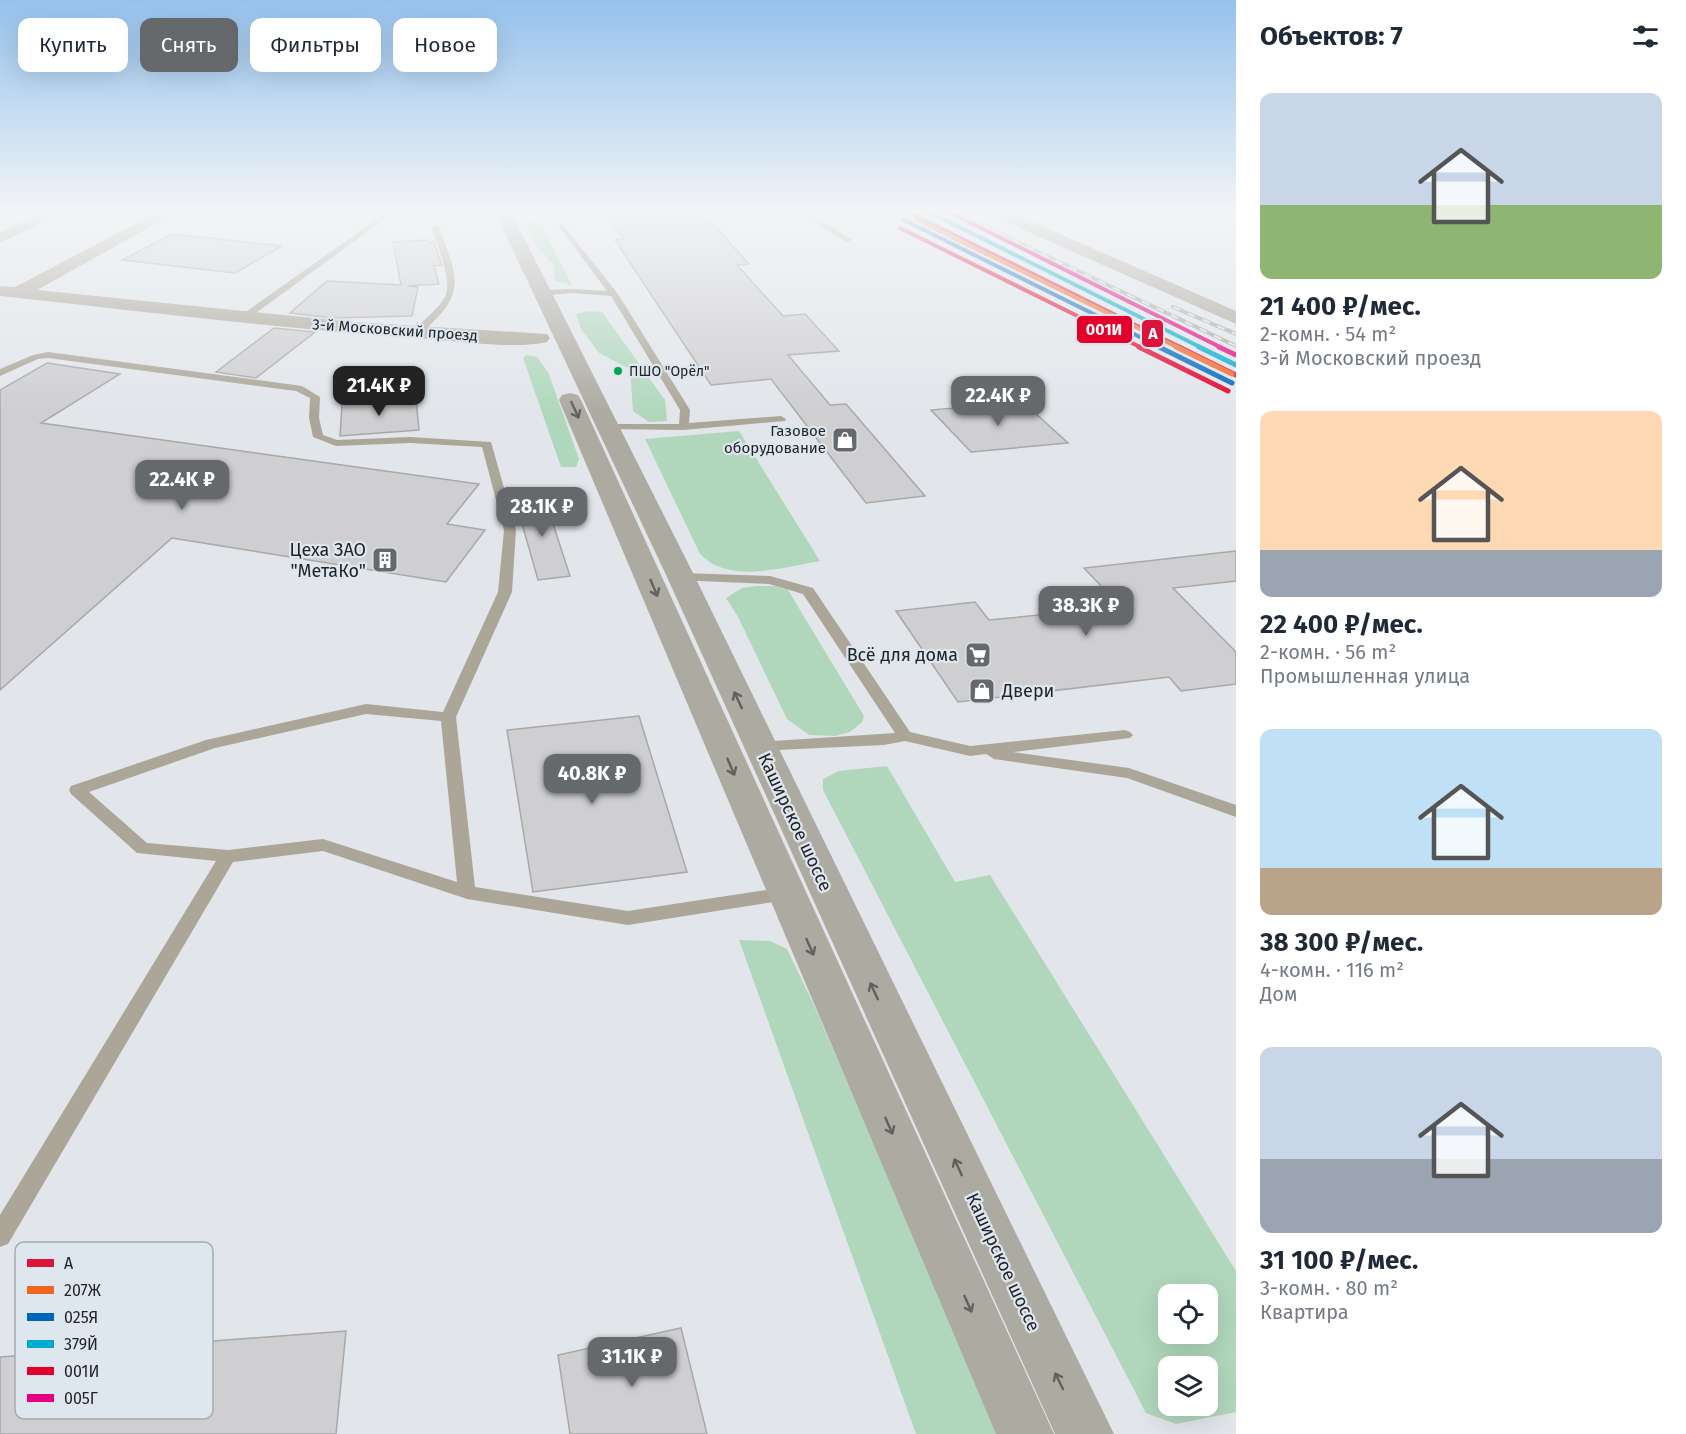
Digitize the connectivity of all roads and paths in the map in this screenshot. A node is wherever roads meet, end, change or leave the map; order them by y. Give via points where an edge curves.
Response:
1 (34, 279) edge
2 (298, 279) edge
3 (450, 279) edge
4 (525, 279) edge
5 (603, 279) edge
6 (1148, 279) edge
7 (8, 292) edge
8 (614, 294) junction
9 (537, 316) junction
10 (243, 318) junction
11 (1236, 318) edge
12 (416, 333) junction
13 (0, 373) edge
14 (781, 419) dead end
15 (608, 427) junction
16 (684, 427) junction
17 (681, 577) junction
18 (448, 717) junction
19 (1125, 735) dead end
20 (905, 736) junction
21 (760, 747) junction
22 (970, 751) junction
23 (1236, 811) edge
24 (228, 856) junction
25 (467, 892) junction
26 (786, 894) junction
27 (0, 1236) edge
28 (1024, 1434) edge
29 (1085, 1434) edge

1 - 7 street
2 - 10 lane
3 - 12 lane via 447,300
4 - 9 main road, Каширское шоссе
5 - 8 lane
6 - 11 street
7 - 10 street, 3-й Московский проезд
8 - 9 lane via 572,291
8 - 16 lane via 685,410
9 - 12 street, 3-й Московский проезд via 505,338
9 - 15 main road, Каширское шоссе
9 -> 26 main road, Каширское шоссе
10 - 12 street, 3-й Московский проезд
13 - 18 lane via 48,355 299,388 315,397 318,437 336,443 410,440 486,444 510,530 505,592
14 - 16 lane
15 - 16 lane
15 - 17 main road, Каширское шоссе
17 - 20 lane via 770,580 808,591
21 -> 17 main road, Каширское шоссе
18 - 24 lane via 366,709 212,744 77,790 143,849
18 - 25 lane
19 - 22 lane
20 - 21 lane
20 - 22 lane
29 -> 21 main road, Каширское шоссе
22 - 23 lane via 1129,773
24 - 25 lane via 323,845
24 - 27 lane
25 - 26 lane via 628,918
26 -> 28 main road, Каширское шоссе

